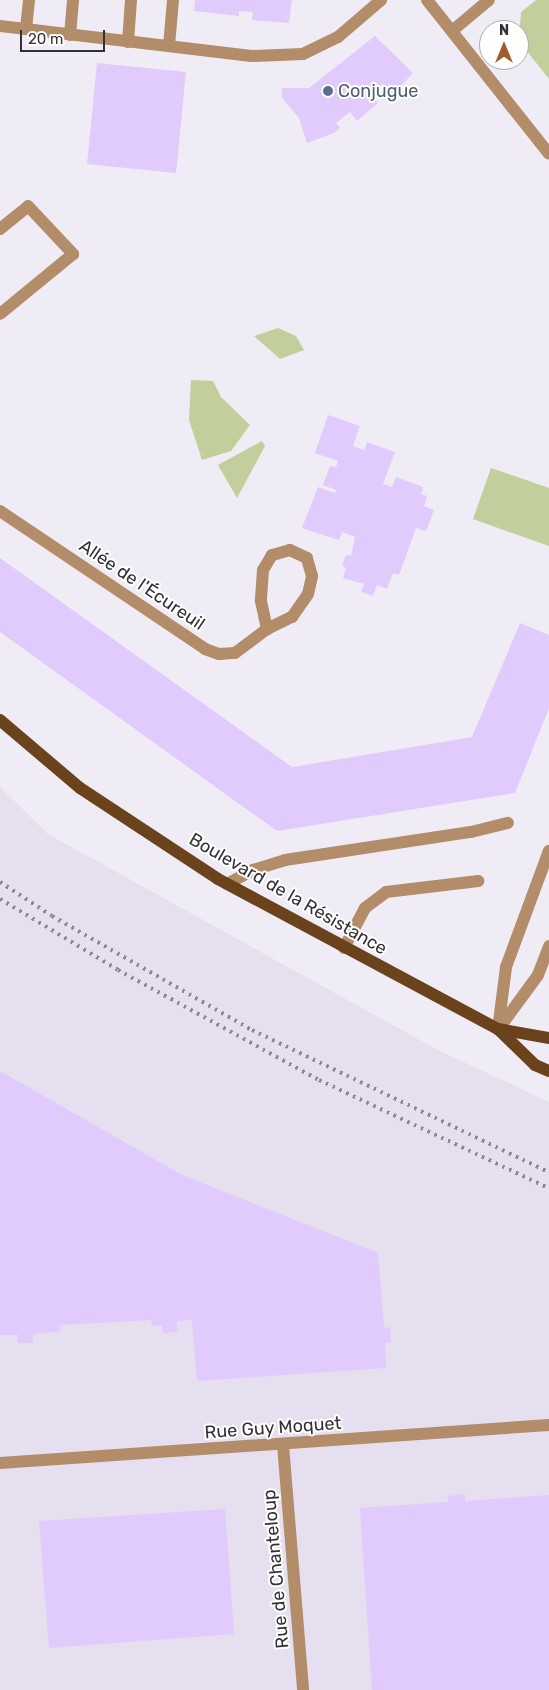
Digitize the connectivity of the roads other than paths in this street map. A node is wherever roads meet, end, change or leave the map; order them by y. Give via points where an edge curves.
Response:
1 (29, 0) edge
2 (73, 0) edge
3 (131, 0) edge
4 (173, 0) edge
5 (381, 0) edge
6 (427, 0) edge
7 (489, 0) edge
8 (0, 26) edge
9 (26, 30) junction
10 (452, 31) junction
11 (70, 35) junction
12 (128, 42) junction
13 (170, 46) junction
14 (549, 154) edge
15 (0, 229) edge
16 (0, 314) edge
17 (0, 511) edge
18 (267, 629) junction
19 (0, 720) edge
20 (508, 823) dead end
21 (549, 851) edge
22 (478, 882) dead end
23 (227, 884) junction
24 (549, 946) edge
25 (344, 948) junction
26 (498, 1029) junction
27 (549, 1038) edge
28 (549, 1071) edge
29 (549, 1425) edge
30 (283, 1446) junction
31 (0, 1463) edge
32 (303, 1690) edge

1 - 9 street
2 - 11 street
3 - 12 street
4 - 13 street
5 - 13 street via 338,37 303,54 251,56
6 - 10 street
7 - 10 street
8 - 9 street
9 - 11 street
10 - 14 street
11 - 12 street
12 - 13 street
15 - 16 street via 28,206 73,254
17 - 18 street, Allée de l'Écureuil via 205,649 235,653
18 - 18 street, Allée de l'Écureuil via 292,617 308,594 312,576 307,558 290,550 272,555 263,570 261,601
19 - 23 main road, Boulevard de la Résistance via 80,788
20 - 23 street via 471,832 285,860 253,870
21 - 26 street via 506,968
22 - 25 street via 386,892 365,908
23 - 25 main road, Boulevard de la Résistance
24 - 26 street via 538,975
25 - 26 main road, Boulevard de la Résistance
26 - 27 main road, Boulevard de la Résistance
26 - 28 main road, Boulevard de la Résistance via 535,1065
29 - 30 street, Rue Guy Moquet
30 - 31 street, Rue Guy Moquet
30 - 32 street, Rue de Chanteloup

